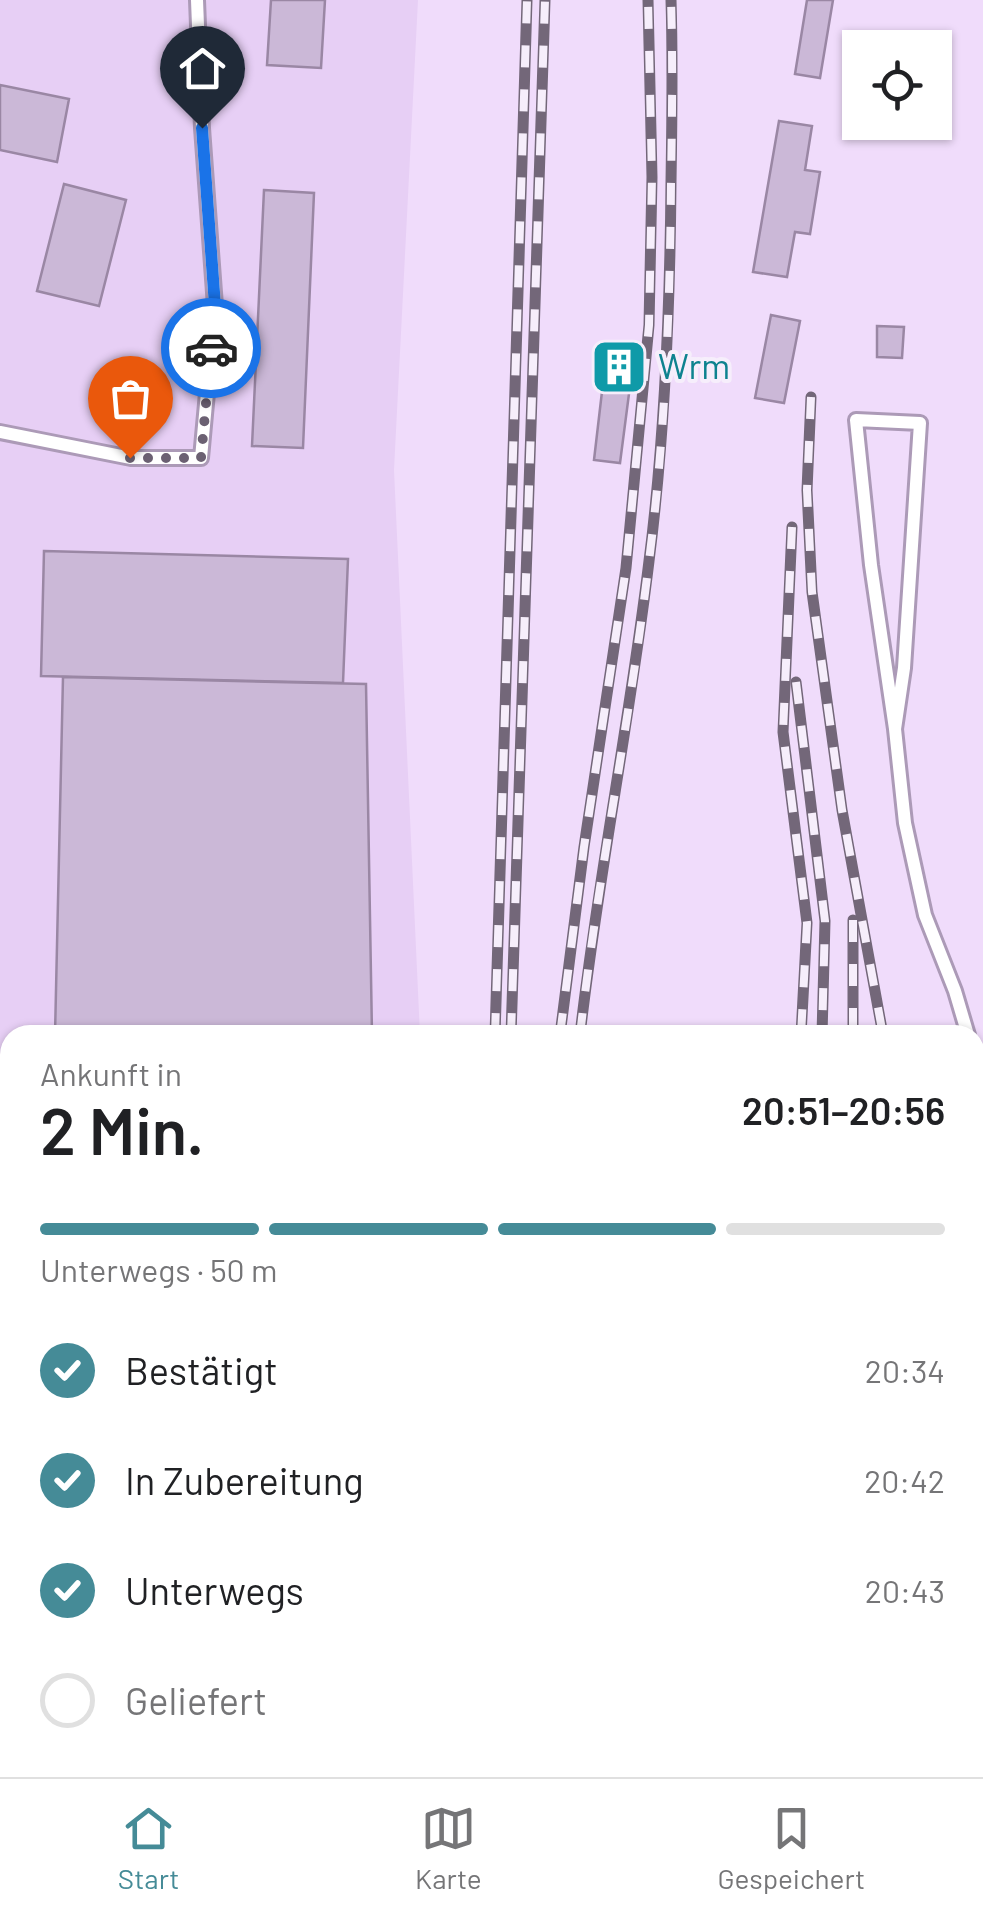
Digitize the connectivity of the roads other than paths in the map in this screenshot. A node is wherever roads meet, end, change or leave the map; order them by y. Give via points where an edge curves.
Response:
1 (197, 0) edge
2 (0, 432) edge
3 (895, 729) junction
4 (965, 1025) edge

1 - 2 lane via 215,306 201,458 130,458
3 - 3 lane via 870,565 856,420 920,423
3 - 4 lane via 925,915

